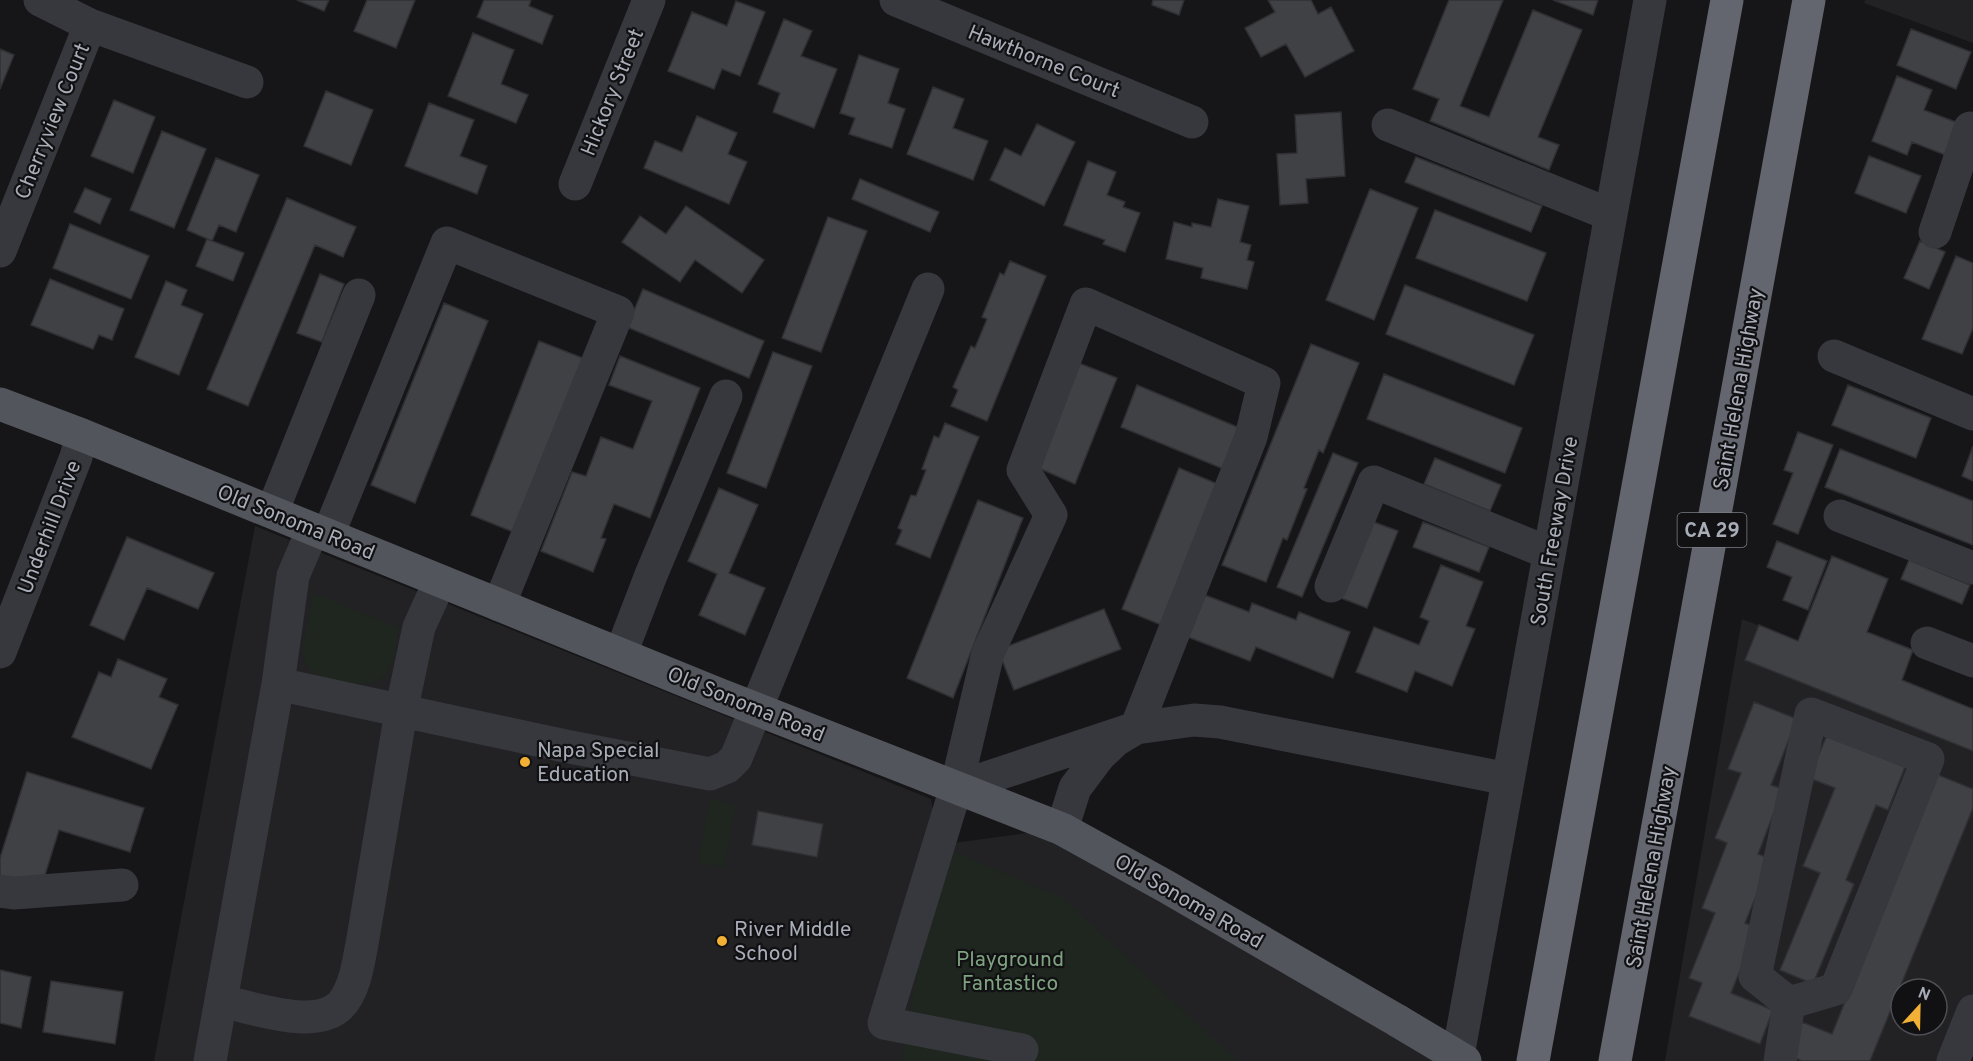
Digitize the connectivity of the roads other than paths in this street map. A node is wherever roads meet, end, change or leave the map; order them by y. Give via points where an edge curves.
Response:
1 (40, 0) edge
2 (649, 0) edge
3 (896, 0) edge
4 (1650, 0) edge
5 (1727, 0) edge
6 (1809, 0) edge
7 (90, 25) junction
8 (247, 82) dead end
9 (1192, 122) dead end
10 (1388, 125) dead end
11 (1973, 129) edge
12 (575, 184) dead end
13 (1611, 215) junction
14 (1935, 232) dead end
15 (0, 251) edge
16 (928, 289) dead end
17 (359, 294) dead end
18 (1834, 356) dead end
19 (726, 396) dead end
20 (0, 404) edge
21 (1973, 414) edge
22 (82, 435) junction
23 (272, 512) junction
24 (1840, 516) dead end
25 (321, 532) junction
26 (1549, 553) junction
27 (1973, 568) edge
28 (440, 581) junction
29 (1331, 586) dead end
30 (499, 605) junction
31 (1927, 644) dead end
32 (0, 652) edge
33 (621, 653) junction
34 (1973, 661) edge
35 (278, 684) junction
36 (756, 708) junction
37 (401, 712) junction
38 (1136, 728) junction
39 (1508, 779) junction
40 (956, 789) junction
41 (1062, 829) junction
42 (122, 885) dead end
43 (0, 891) edge
44 (222, 1001) junction
45 (1789, 1003) junction
46 (1973, 1011) edge
47 (1022, 1050) dead end
48 (210, 1061) edge
49 (1457, 1061) edge
50 (1465, 1061) edge
51 (1533, 1061) edge
52 (1615, 1061) edge
53 (1780, 1061) edge
54 (1953, 1061) edge

1 - 7 street, Cherryview Court
2 - 12 street, Hickory Street
3 - 9 street, Hawthorne Court
4 - 13 street, South Freeway Drive
5 - 51 highway
6 - 52 highway, Saint Helena Highway / CA 29
7 - 8 street, Cherryview Court
7 - 15 street, Cherryview Court
10 - 13 street
11 - 14 street via 1970,128
13 - 26 street, South Freeway Drive
16 - 36 street
17 - 23 street
18 - 21 street
19 - 33 street
20 - 22 main road, Old Sonoma Road
22 - 23 main road, Old Sonoma Road
22 - 32 street, Underhill Drive
23 - 25 main road, Old Sonoma Road
24 - 27 street
25 - 28 main road, Old Sonoma Road
25 - 30 street via 447,243 618,312
25 - 35 street via 294,576
26 - 29 street via 1374,482
26 - 39 street, South Freeway Drive
28 - 30 main road, Old Sonoma Road
28 - 37 street via 419,627
30 - 33 main road, Old Sonoma Road
31 - 34 street
33 - 36 main road, Old Sonoma Road
35 - 37 street
35 - 44 street
36 - 37 street via 736,758 728,767 710,774
36 - 40 main road, Old Sonoma Road
37 - 44 street via 362,944 354,981 345,1000 336,1010 322,1016 303,1018
38 - 39 street via 1194,720 1220,722
38 - 40 street
38 - 40 street via 1251,437 1264,383 1086,304 1023,470 1051,515 988,653
38 - 41 street via 1116,740 1075,788
39 - 49 street, South Freeway Drive
40 - 41 main road, Old Sonoma Road
40 - 47 street via 884,1023
41 - 50 main road, Old Sonoma Road, bridge
42 - 43 street
44 - 48 street
45 - 45 street via 1755,975 1811,714 1928,759 1836,988
45 - 53 street
46 - 54 street

